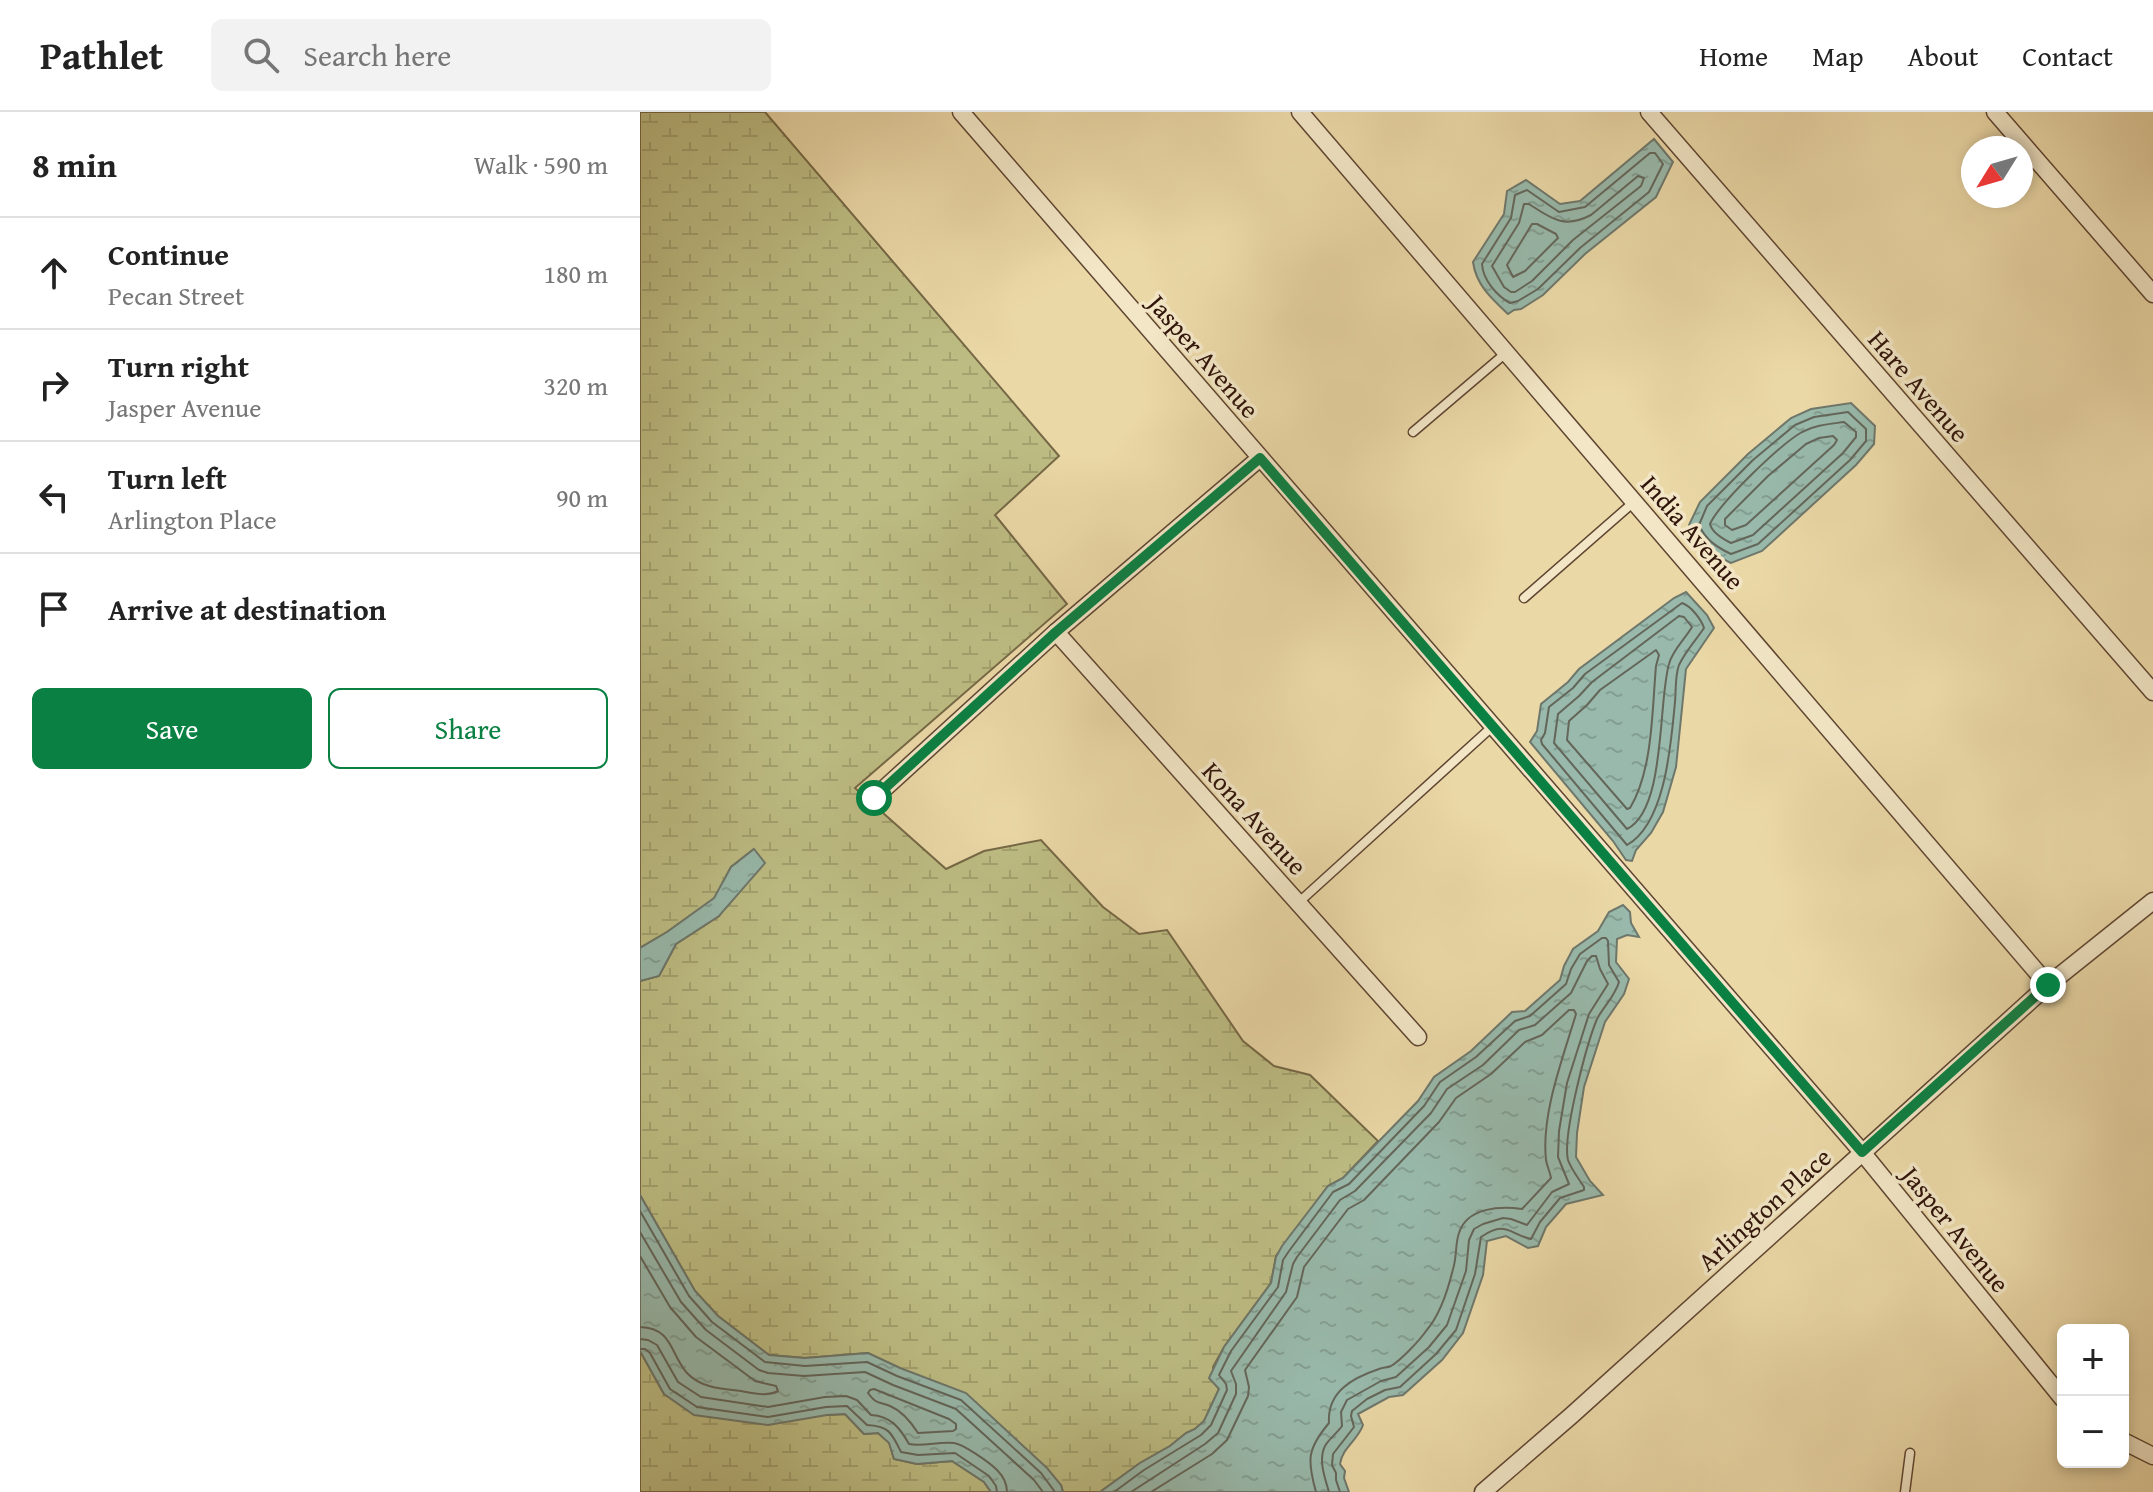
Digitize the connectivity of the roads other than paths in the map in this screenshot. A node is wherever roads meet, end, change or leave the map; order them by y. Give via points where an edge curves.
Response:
1 (961, 112) edge
2 (1300, 112) edge
3 (1995, 112) edge
4 (1652, 113) edge
5 (2153, 294) edge
6 (1507, 352) junction
7 (1413, 432) dead end
8 (1260, 458) junction
9 (1635, 501) junction
10 (1524, 598) dead end
11 (1056, 632) junction
12 (2153, 692) edge
13 (1493, 726) junction
14 (874, 798) dead end
15 (2153, 901) edge
16 (1298, 903) junction
17 (2048, 985) junction
18 (1418, 1037) dead end
19 (1862, 1152) junction
20 (2061, 1396) edge
21 (2129, 1444) edge
22 (1910, 1453) dead end
23 (2153, 1456) edge
24 (1483, 1492) edge
25 (1905, 1492) edge

1 - 8 street, Jasper Avenue
2 - 6 street, India Avenue
3 - 5 street
4 - 12 street, Hare Avenue
6 - 7 lane
6 - 9 street, India Avenue
8 - 11 street
8 - 13 street, Jasper Avenue
9 - 10 lane
9 - 17 street, India Avenue
11 - 14 street
11 - 16 street, Kona Avenue
13 - 16 lane
13 - 19 street, Jasper Avenue
15 - 17 street, Arlington Place
16 - 18 street, Kona Avenue
17 - 19 street, Arlington Place
19 - 20 street, Jasper Avenue
19 - 24 street, Arlington Place
21 - 23 street
22 - 25 lane

